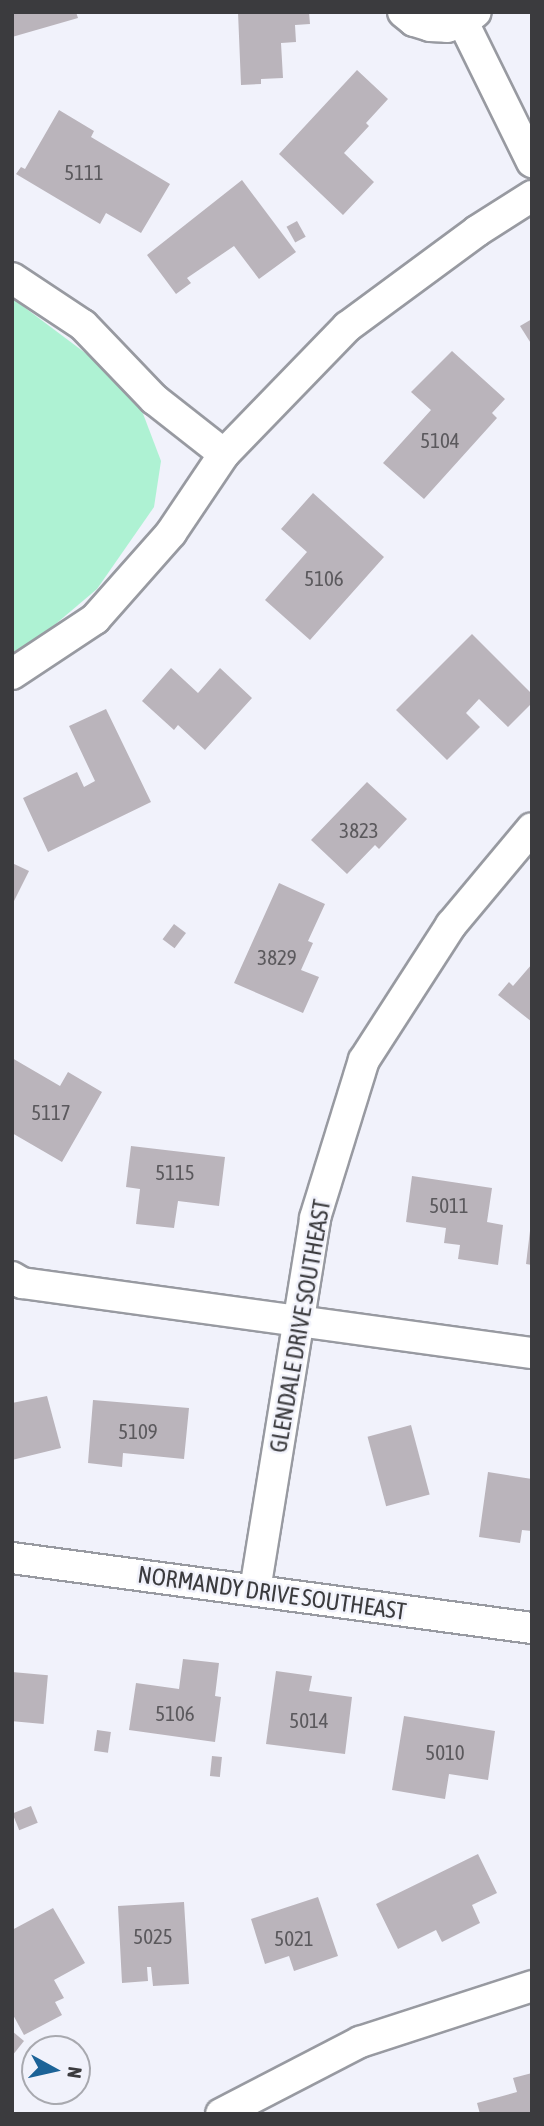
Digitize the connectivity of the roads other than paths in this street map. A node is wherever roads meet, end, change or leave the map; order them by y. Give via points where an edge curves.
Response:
1 (403, 12) edge
2 (470, 17) edge
3 (532, 162) edge
4 (532, 196) edge
5 (12, 278) edge
6 (224, 454) junction
7 (12, 674) edge
8 (532, 828) edge
9 (12, 1277) edge
10 (299, 1321) junction
11 (532, 1353) edge
12 (12, 1558) edge
13 (255, 1590) junction
14 (532, 1628) edge
15 (532, 1986) edge
16 (221, 2114) edge

1 - 2 street via 430,26 447,27
2 - 3 street
4 - 6 street via 347,327
5 - 6 street via 83,325 154,399
6 - 7 street via 171,533 95,619
8 - 10 street, GLENDALE DRIVE SOUTHEAST via 451,925 364,1060 315,1218
9 - 10 street via 22,1283
10 - 11 street
10 - 13 street, GLENDALE DRIVE SOUTHEAST
12 - 13 street, NORMANDY DRIVE SOUTHEAST
13 - 14 street, NORMANDY DRIVE SOUTHEAST
15 - 16 street via 360,2042

